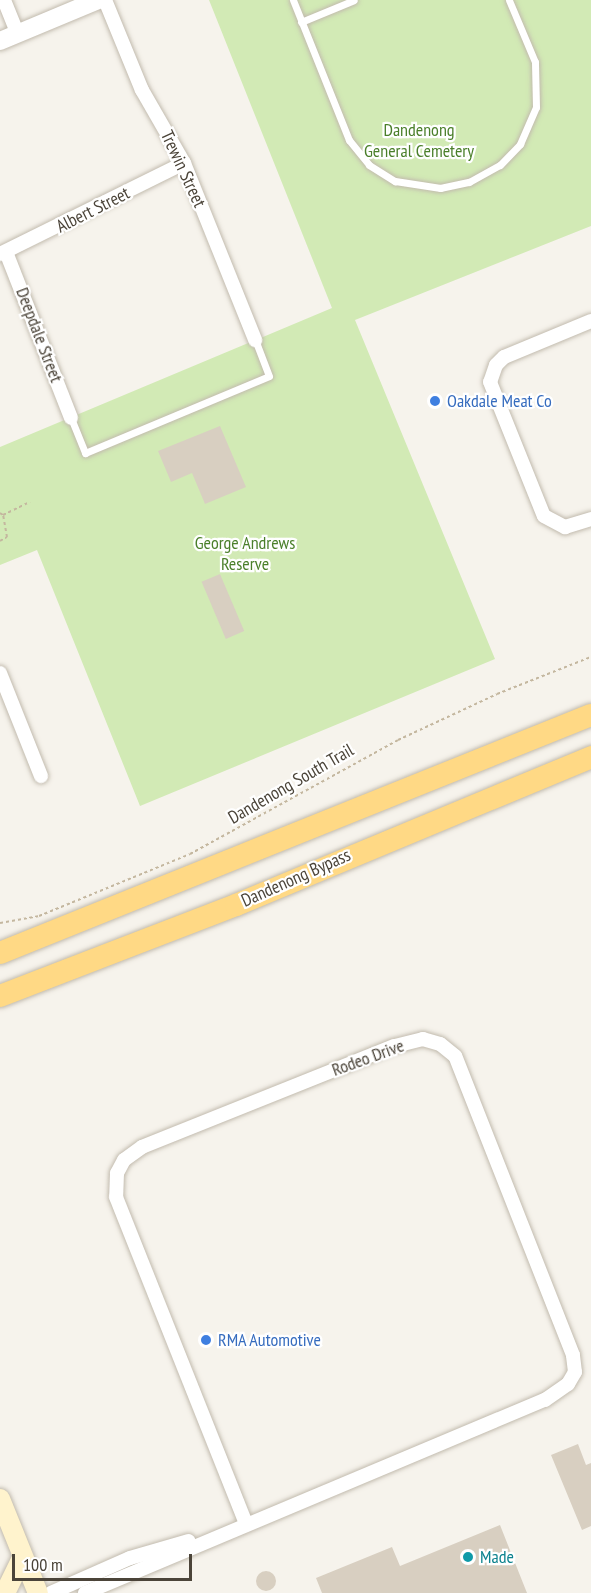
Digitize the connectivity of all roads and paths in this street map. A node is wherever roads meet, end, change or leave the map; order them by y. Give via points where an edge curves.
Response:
1 (4, 0) edge
2 (98, 0) edge
3 (105, 0) edge
4 (293, 0) edge
5 (354, 0) edge
6 (509, 0) edge
7 (301, 22) junction
8 (18, 34) junction
9 (0, 41) edge
10 (184, 163) junction
11 (3, 253) edge
12 (591, 321) edge
13 (255, 340) joint
14 (71, 418) joint
15 (30, 502) dead end
16 (1, 514) edge
17 (591, 519) edge
18 (0, 541) edge
19 (591, 657) edge
20 (0, 673) edge
21 (591, 715) edge
22 (591, 757) edge
23 (41, 776) dead end
24 (0, 923) edge
25 (0, 953) edge
26 (0, 996) edge
27 (0, 1499) edge
28 (246, 1523) junction
29 (222, 1533) junction
30 (22, 1558) junction
31 (5, 1593) edge
32 (38, 1593) edge
33 (51, 1593) edge
34 (85, 1593) edge

1 - 8 street
2 - 8 street
3 - 10 street, Trewin Street via 142,90
4 - 7 lane
5 - 7 lane
6 - 7 lane via 535,62 536,107 520,144 500,165 469,182 440,188 395,182 369,165 349,141
8 - 9 street
10 - 11 street, Albert Street
10 - 13 street, Trewin Street
11 - 14 street, Deepdale Street
12 - 17 street via 504,357 490,381 544,516 565,527
13 - 14 lane via 269,376 237,390 85,453
15 - 16 path
16 - 18 path via 7,537
19 - 24 path, Dandenong South Trail via 497,694 398,740 190,854 39,916
20 - 23 street
21 - 25 highway
22 - 26 highway, Dandenong Bypass via 236,905
27 - 30 main road
28 - 28 street, Rodeo Drive via 545,1400 560,1393 575,1372 573,1355 455,1056 440,1044 423,1039 394,1046 142,1148 124,1160 117,1173 116,1197
28 - 29 street, Rodeo Drive
29 - 33 street, Rodeo Drive via 130,1558
29 - 34 street, Rodeo Drive
30 - 31 main road
30 - 32 main road

